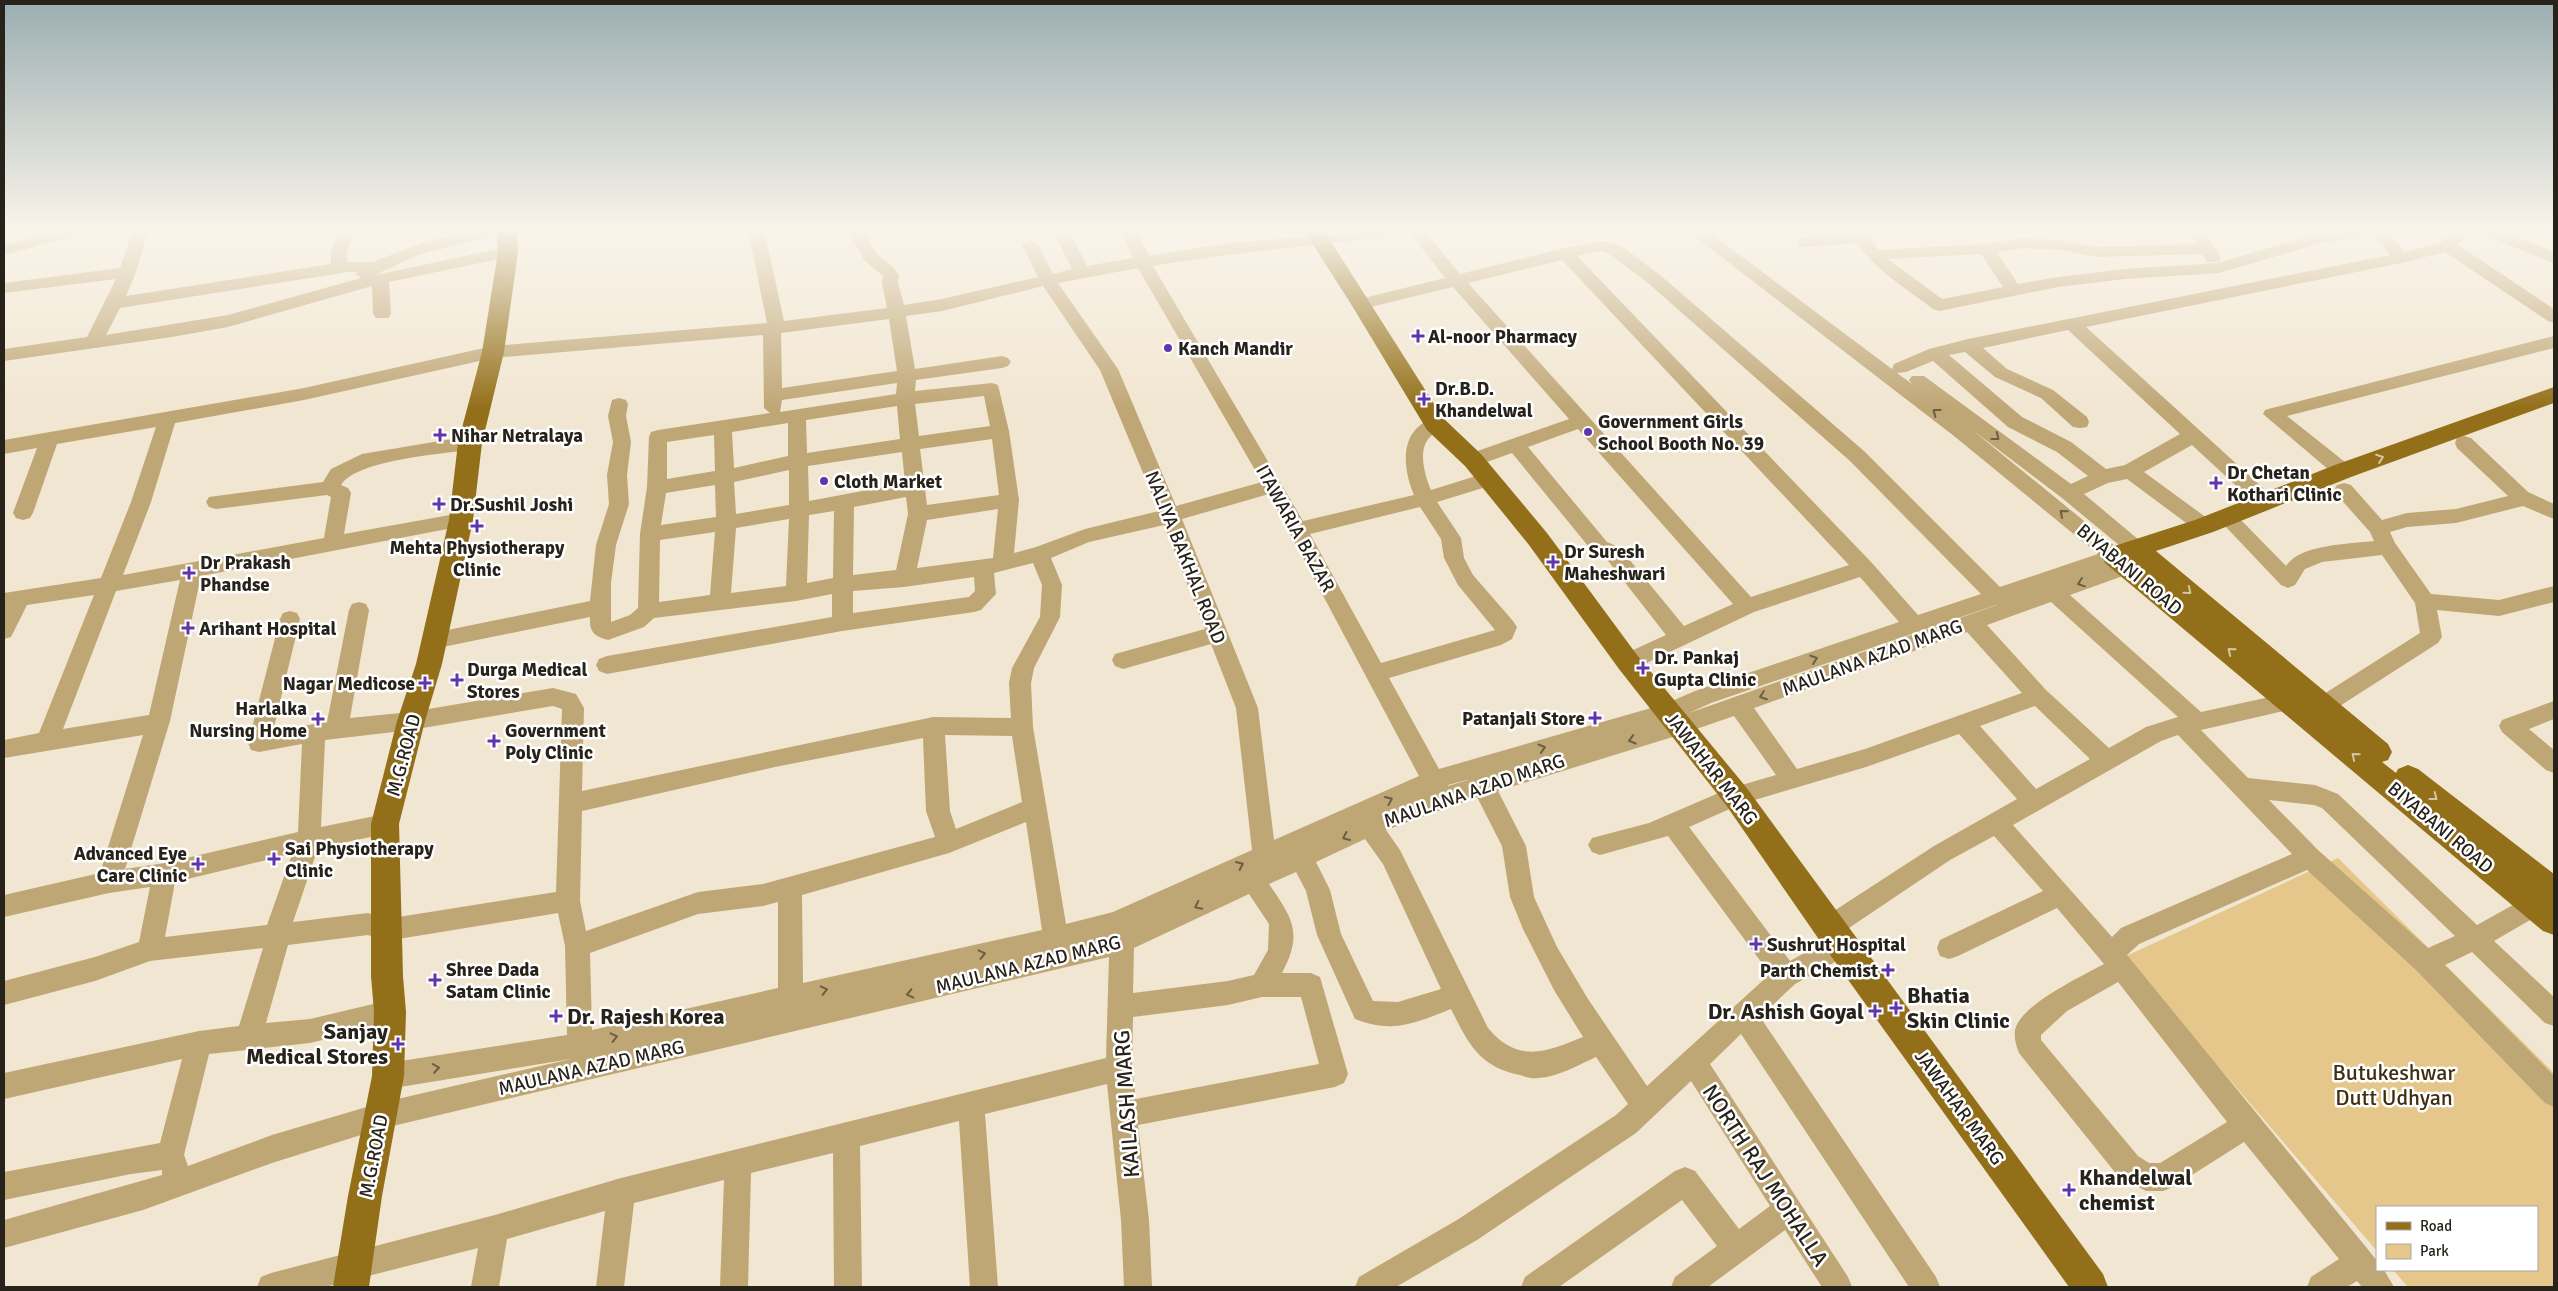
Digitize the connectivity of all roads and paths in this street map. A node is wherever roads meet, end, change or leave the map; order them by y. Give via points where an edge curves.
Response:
1 (119, 289) edge
2 (208, 289) edge
3 (340, 289) edge
4 (379, 289) edge
5 (500, 289) edge
6 (767, 289) edge
7 (892, 289) edge
8 (1012, 289) edge
9 (1054, 289) edge
10 (1159, 289) edge
11 (1352, 289) edge
12 (1420, 289) edge
13 (1464, 289) edge
14 (1600, 289) edge
15 (1665, 289) edge
16 (1775, 289) edge
17 (1798, 289) edge
18 (1918, 289) edge
19 (2018, 289) edge
20 (2241, 289) edge
21 (2513, 289) edge
22 (2013, 290) joint
23 (2237, 290) joint
24 (112, 304) junction
25 (1362, 304) junction
26 (897, 312) junction
27 (382, 314) dead end
28 (2554, 317) edge
29 (2072, 324) junction
30 (774, 328) junction
31 (94, 341) junction
32 (2554, 342) edge
33 (1968, 345) junction
34 (493, 352) junction
35 (1935, 353) junction
36 (4, 355) edge
37 (1002, 362) dead end
38 (1900, 368) junction
39 (907, 374) junction
40 (2554, 394) edge
41 (772, 395) junction
42 (905, 398) junction
43 (619, 404) dead end
44 (2554, 410) edge
45 (797, 416) junction
46 (168, 418) junction
47 (774, 420) junction
48 (1582, 421) junction
49 (2080, 422) dead end
50 (1435, 424) junction
51 (723, 428) junction
52 (1000, 431) junction
53 (2192, 436) junction
54 (49, 440) junction
55 (470, 443) junction
56 (911, 444) junction
57 (2464, 444) junction
58 (1516, 445) junction
59 (4, 446) edge
60 (798, 461) junction
61 (1481, 470) junction
62 (2130, 470) junction
63 (724, 477) junction
64 (2103, 477) junction
65 (2343, 480) junction
66 (1274, 486) junction
67 (657, 487) junction
68 (329, 488) junction
69 (916, 488) junction
70 (2069, 493) junction
71 (2523, 498) junction
72 (1425, 499) junction
73 (1009, 500) junction
74 (844, 501) junction
75 (216, 502) dead end
76 (2266, 502) junction
77 (799, 512) junction
78 (2554, 512) edge
79 (23, 513) dead end
80 (918, 514) junction
81 (1170, 515) junction
82 (461, 520) junction
83 (726, 524) junction
84 (2204, 526) junction
85 (2235, 526) junction
86 (2378, 528) junction
87 (1298, 530) junction
88 (650, 534) junction
89 (333, 543) junction
90 (2387, 547) junction
91 (1040, 554) junction
92 (2132, 558) junction
93 (1003, 563) junction
94 (983, 568) junction
95 (1865, 568) junction
96 (192, 570) junction
97 (904, 579) junction
98 (844, 584) junction
99 (109, 585) junction
100 (2053, 592) junction
101 (796, 594) junction
102 (2554, 594) edge
103 (1997, 597) junction
104 (12, 600) edge
105 (2425, 601) junction
106 (720, 602) junction
107 (1747, 606) junction
108 (359, 610) dead end
109 (600, 610) junction
110 (648, 611) junction
111 (290, 619) dead end
112 (1971, 622) junction
113 (842, 623) junction
114 (1914, 625) junction
115 (4, 630) edge
116 (1218, 634) junction
117 (1680, 637) junction
118 (433, 641) junction
119 (1123, 660) dead end
120 (1628, 662) junction
121 (607, 666) dead end
122 (1375, 673) junction
123 (2038, 696) junction
124 (2310, 701) junction
125 (1739, 705) junction
126 (2554, 710) edge
127 (1674, 719) junction
128 (159, 721) junction
129 (411, 722) junction
130 (1962, 722) junction
131 (2190, 723) junction
132 (933, 726) junction
133 (1022, 727) junction
134 (337, 729) junction
135 (314, 733) junction
136 (47, 740) junction
137 (4, 749) edge
138 (2107, 761) junction
139 (2554, 763) edge
140 (1476, 776) junction
141 (1793, 781) junction
142 (2243, 787) junction
143 (1438, 789) junction
144 (1736, 796) junction
145 (2033, 801) junction
146 (572, 802) junction
147 (1036, 808) junction
148 (1996, 822) junction
149 (385, 824) junction
150 (1673, 824) junction
151 (1369, 826) junction
152 (309, 840) junction
153 (949, 843) junction
154 (1600, 845) dead end
155 (1264, 854) junction
156 (1301, 857) junction
157 (2310, 857) junction
158 (165, 874) junction
159 (1253, 880) junction
160 (109, 882) junction
161 (790, 887) junction
162 (2060, 894) junction
163 (2547, 896) edge
164 (568, 901) junction
165 (4, 906) edge
166 (2554, 921) edge
167 (386, 930) junction
168 (1119, 932) junction
169 (276, 934) junction
170 (1835, 937) junction
171 (2475, 938) junction
172 (577, 946) junction
173 (1949, 948) dead end
174 (1057, 949) junction
175 (150, 950) junction
176 (2116, 960) junction
177 (2425, 962) junction
178 (1786, 976) junction
179 (1262, 985) junction
180 (4, 993) edge
181 (1457, 994) junction
182 (791, 997) junction
183 (1120, 1007) junction
184 (390, 1012) junction
185 (2554, 1014) edge
186 (1744, 1016) junction
187 (249, 1037) junction
188 (199, 1043) junction
189 (1601, 1043) junction
190 (580, 1045) junction
191 (1694, 1062) junction
192 (1118, 1068) junction
193 (388, 1076) junction
194 (4, 1086) edge
195 (2554, 1094) edge
196 (971, 1104) junction
197 (1646, 1107) junction
198 (1123, 1115) junction
199 (380, 1116) junction
200 (2247, 1125) junction
201 (846, 1136) junction
202 (170, 1155) junction
203 (738, 1162) junction
204 (176, 1182) junction
205 (4, 1186) edge
206 (622, 1192) junction
207 (1788, 1210) junction
208 (495, 1229) junction
209 (4, 1234) edge
210 (1735, 1247) junction
211 (2360, 1262) junction
212 (353, 1276) edge
213 (271, 1287) edge
214 (485, 1287) edge
215 (610, 1287) edge
216 (734, 1287) edge
217 (848, 1287) edge
218 (984, 1287) edge
219 (1138, 1287) edge
220 (1369, 1287) edge
221 (1534, 1287) edge
222 (1684, 1287) edge
223 (1838, 1287) edge
224 (1926, 1287) edge
225 (2090, 1287) edge
226 (2321, 1287) edge
227 (2380, 1287) edge

1 - 24 street
2 - 24 street
3 - 31 street via 231,320 132,339
4 - 27 street
5 - 34 main road, M.G.ROAD
6 - 30 street
7 - 26 street
8 - 26 street
9 - 81 street, NALIYA BAKHAL ROAD via 1109,369
10 - 66 street, ITAWARIA BAZAR
11 - 25 main road, JAWAHAR MARG
12 - 25 street
13 - 48 street
14 - 95 street
15 - 103 street via 1856,456
92 -> 16 street, BIYABANI ROAD
17 - 38 street, BIYABANI ROAD
18 - 22 street via 1939,305
19 - 22 street
20 - 23 street
21 - 28 street
23 - 29 street
24 - 31 street
25 - 50 main road, JAWAHAR MARG
26 - 30 street
26 - 39 street
29 - 33 street
29 - 53 street
30 - 34 street
30 - 41 street
31 - 36 street
32 - 65 street via 2272,414
33 - 35 street
33 - 49 street via 2001,373 2047,394
34 - 46 street via 304,394
34 - 55 main road, M.G.ROAD
35 - 38 street
35 - 64 street via 2015,422 2064,447
37 - 39 street
38 -> 70 street, BIYABANI ROAD
39 - 41 street
39 - 42 street
65 -> 40 main road, MAULANA AZAD MARG
41 - 47 street
42 - 45 street
42 - 52 street via 992,389
42 - 56 street
43 - 109 street via 617,416 622,442 617,476 619,504 606,545
44 - 57 main road, MAULANA AZAD MARG
45 - 47 street
45 - 60 street
46 - 54 street
46 - 99 street via 141,502
47 - 51 street
48 - 58 street
48 - 107 street
50 - 61 main road, JAWAHAR MARG
50 - 72 street via 1420,435 1414,458 1416,477
51 - 63 street
51 - 67 street via 658,437
52 - 56 street
52 - 73 street
53 - 62 street
53 - 76 street
54 - 59 street
54 - 79 street
55 - 68 street via 369,459 338,474
55 - 82 main road, M.G.ROAD
56 - 60 street
56 - 69 street
57 - 65 main road, MAULANA AZAD MARG
57 - 71 street
58 - 61 street
58 - 117 street via 1600,547 1612,552
60 - 63 street
60 - 77 street
61 - 72 street
61 - 120 main road, JAWAHAR MARG via 1538,539
62 - 64 street
62 - 84 street
63 - 67 street
63 - 83 street
64 - 70 street
65 - 76 main road, MAULANA AZAD MARG
65 - 85 main road, MAULANA AZAD MARG
65 - 86 street
66 - 81 street
66 - 87 street, ITAWARIA BAZAR
67 - 88 street
68 - 75 street
68 - 89 street via 341,493
69 - 74 street
69 - 80 street
70 - 92 street, BIYABANI ROAD
71 - 78 street
71 - 86 street via 2456,516 2407,520
72 - 87 street
72 - 122 street via 1451,538 1454,558 1465,580 1501,620 1506,627 1505,634
73 - 80 street
73 - 93 street
74 - 77 street
74 - 98 street
76 - 84 main road, MAULANA AZAD MARG
77 - 83 street
77 - 101 street
80 - 97 street
81 - 91 street via 1085,536
81 - 116 street, NALIYA BAKHAL ROAD
82 - 89 street
82 - 118 main road, M.G.ROAD
83 - 88 street
83 - 106 street
84 - 92 main road, MAULANA AZAD MARG
85 - 90 street via 2288,580 2298,564 2319,555
85 - 92 main road, MAULANA AZAD MARG
86 - 90 street
87 - 122 street, ITAWARIA BAZAR
88 - 110 street
89 - 96 street
90 - 105 street
91 - 93 street
91 - 133 street via 1052,585 1052,602 1050,617 1023,668 1020,683
92 -> 100 street, MAULANA AZAD MARG
92 - 103 street, MAULANA AZAD MARG
92 - 124 main road, BIYABANI ROAD
93 - 94 street
94 - 97 street
94 - 113 street via 986,594 974,604
95 - 107 street
95 - 114 street
96 - 99 street
96 - 128 street
97 - 98 street
98 - 101 street
98 - 113 street
99 - 104 street
99 - 136 street
100 - 112 street, MAULANA AZAD MARG
100 - 131 street
101 - 106 street
102 - 105 street via 2499,608
103 - 114 street, MAULANA AZAD MARG
104 - 115 street
105 - 124 street via 2431,637
106 - 110 street
107 - 117 street
108 - 134 street
109 - 110 street via 600,628 608,632 637,621
109 - 118 street via 596,608
111 - 135 street via 259,743
112 - 123 street
112 -> 125 street, MAULANA AZAD MARG
113 - 121 street
127 -> 114 street, MAULANA AZAD MARG via 1703,697
116 - 119 street
116 - 155 street, NALIYA BAKHAL ROAD via 1247,708
117 - 120 street
118 - 129 main road, M.G.ROAD
120 - 127 main road, JAWAHAR MARG
122 - 143 street, ITAWARIA BAZAR
123 - 130 street
123 - 138 street
124 - 131 street
124 - 163 main road, BIYABANI ROAD
125 - 127 street, MAULANA AZAD MARG
125 - 141 street
126 - 139 street via 2510,726
127 - 140 street, MAULANA AZAD MARG
127 - 144 main road, JAWAHAR MARG
128 - 136 street via 141,727
128 - 160 street
129 - 134 street
129 - 146 street via 562,697 573,708
129 - 149 main road, M.G.ROAD
130 - 141 street
130 - 145 street
131 - 138 street via 2154,734
131 - 142 street
132 - 133 street
132 - 146 street
132 - 153 street via 938,811
133 - 147 street
134 - 135 street
135 - 152 street
136 - 137 street
138 - 145 street
140 - 143 street, MAULANA AZAD MARG
140 - 189 street via 1512,840 1523,900 1540,938
141 - 144 street
142 - 157 street
142 - 171 street via 2315,795 2330,801
143 - 151 street, MAULANA AZAD MARG
155 -> 143 street, MAULANA AZAD MARG
144 - 150 street
144 - 170 main road, JAWAHAR MARG
145 - 148 street
146 - 164 street
147 - 153 street
147 - 174 street
148 - 162 street
148 - 170 street via 1942,853
149 - 152 street
149 - 167 main road, M.G.ROAD
150 - 154 street
150 - 178 street
151 -> 156 street, MAULANA AZAD MARG
151 - 181 street via 1392,857
152 - 158 street
152 - 169 street
153 - 161 street
168 -> 155 street, MAULANA AZAD MARG
156 - 159 street, MAULANA AZAD MARG
156 - 181 street via 1318,890 1328,935 1364,1010 1371,1015 1396,1014
157 - 176 street via 2130,936
157 - 177 street
158 - 160 street
158 - 175 street
159 -> 168 street, MAULANA AZAD MARG
159 - 179 street via 1281,922 1280,952
160 - 165 street
161 - 172 street via 763,895 698,903
161 - 182 street
162 - 173 street
162 - 176 street
163 - 166 main road, BIYABANI ROAD
163 - 171 street
164 - 167 street
164 - 172 street
167 - 169 street via 368,924
167 - 184 main road, M.G.ROAD
168 - 174 street, MAULANA AZAD MARG
168 - 183 street, KAILASH MARG
169 - 175 street
169 - 187 street via 276,947
170 - 178 street
170 - 225 main road, JAWAHAR MARG
171 - 177 street
171 - 185 street
172 - 190 street
182 -> 174 street, MAULANA AZAD MARG
174 -> 199 street, MAULANA AZAD MARG
175 - 180 street via 95,969
176 - 200 street
176 - 200 street via 2058,1002 2028,1030 2028,1044 2039,1059 2128,1166 2146,1177 2163,1177
177 - 195 street
178 - 186 street
179 - 183 street via 1228,993
179 - 198 street via 1311,985 1335,1074
181 - 189 street via 1484,1043 1511,1061 1530,1066 1551,1063
190 -> 182 street, MAULANA AZAD MARG
183 - 192 street, KAILASH MARG
184 - 187 street via 310,1031
184 - 193 main road, M.G.ROAD
186 - 191 street
186 - 224 street
187 - 188 street
188 - 194 street
188 - 202 street
189 - 197 street
193 -> 190 street, MAULANA AZAD MARG
191 - 197 street
191 - 207 street, NORTH RAJ MOHALLA
192 - 196 street
192 - 198 street, KAILASH MARG
193 - 199 main road, M.G.ROAD
196 - 201 street
196 - 218 street
197 - 220 street via 1626,1124 1467,1230
198 - 219 street, KAILASH MARG via 1136,1220
199 - 204 street, MAULANA AZAD MARG
199 - 212 main road, M.G.ROAD
200 - 211 street
201 - 203 street
201 - 217 street
202 - 204 street via 176,1170
202 - 205 street
203 - 206 street
203 - 216 street
204 - 209 street, MAULANA AZAD MARG via 143,1196
206 - 208 street
206 - 215 street
207 - 210 street
207 - 223 street, NORTH RAJ MOHALLA
208 - 212 street
208 - 214 street
210 - 221 street via 1685,1181
210 - 222 street
211 - 226 street
211 - 227 street
212 - 213 street

